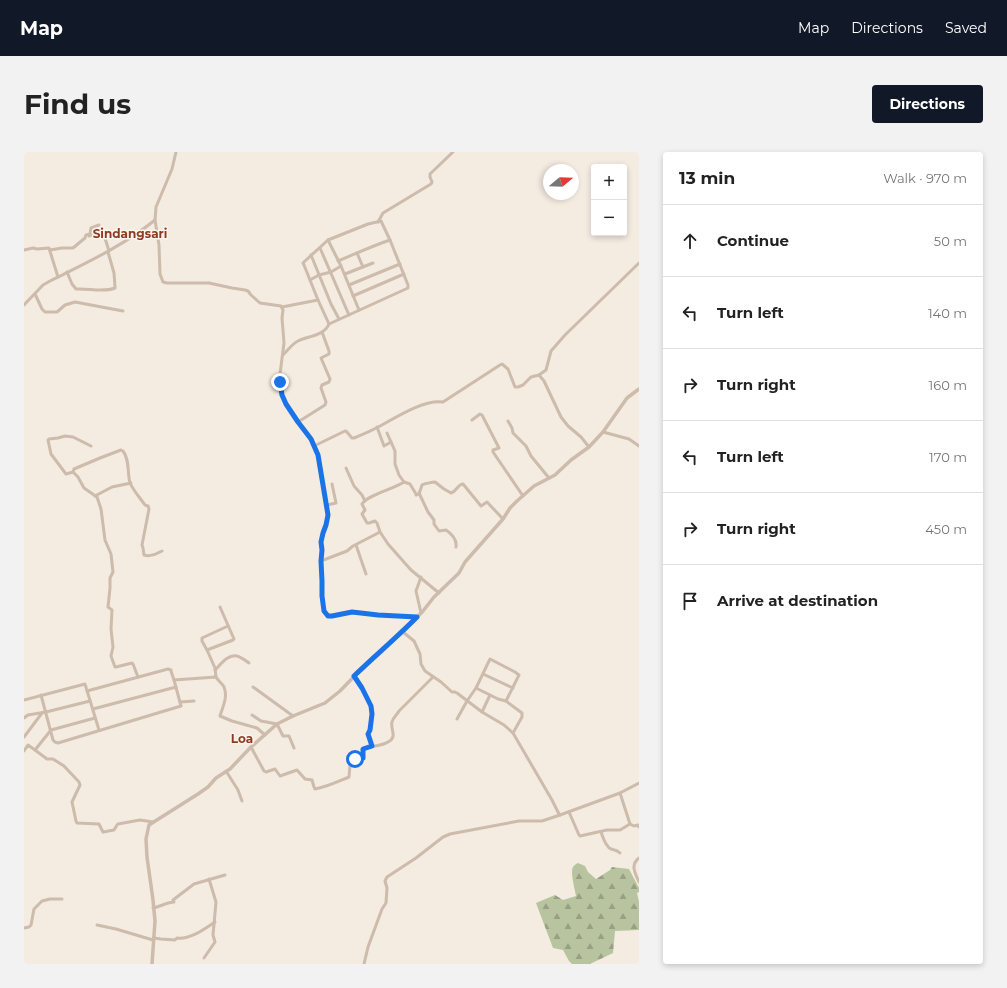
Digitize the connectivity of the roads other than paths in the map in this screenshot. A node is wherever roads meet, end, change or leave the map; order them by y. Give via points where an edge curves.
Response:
1 (176, 152) edge
2 (453, 152) edge
3 (155, 220) junction
4 (378, 222) junction
5 (99, 225) dead end
6 (86, 238) junction
7 (328, 240) junction
8 (390, 240) junction
9 (320, 248) junction
10 (24, 250) edge
11 (50, 250) junction
12 (108, 252) junction
13 (357, 254) junction
14 (311, 255) junction
15 (338, 261) junction
16 (373, 263) dead end
17 (400, 264) junction
18 (639, 264) edge
19 (341, 266) junction
20 (363, 267) junction
21 (67, 272) junction
22 (331, 272) junction
23 (345, 274) junction
24 (404, 274) junction
25 (319, 275) junction
26 (58, 277) junction
27 (310, 280) junction
28 (349, 285) junction
29 (35, 294) junction
30 (353, 296) junction
31 (318, 300) junction
32 (24, 304) edge
33 (282, 307) junction
34 (359, 310) junction
35 (123, 311) dead end
36 (349, 314) junction
37 (339, 319) junction
38 (329, 324) junction
39 (322, 332) junction
40 (282, 356) junction
41 (539, 375) junction
42 (639, 389) edge
43 (472, 420) dead end
44 (508, 421) dead end
45 (298, 422) junction
46 (377, 427) junction
47 (603, 432) junction
48 (387, 433) dead end
49 (391, 442) junction
50 (91, 446) dead end
51 (314, 446) junction
52 (639, 446) edge
53 (589, 447) junction
54 (346, 468) dead end
55 (73, 472) junction
56 (549, 478) junction
57 (404, 482) junction
58 (131, 483) junction
59 (332, 484) dead end
60 (419, 493) junction
61 (95, 496) junction
62 (523, 496) junction
63 (365, 501) junction
64 (327, 506) junction
65 (503, 519) junction
66 (380, 532) junction
67 (356, 545) junction
68 (456, 547) dead end
69 (162, 551) dead end
70 (321, 561) junction
71 (366, 574) dead end
72 (421, 577) junction
73 (439, 593) junction
74 (220, 607) dead end
75 (421, 613) junction
76 (417, 617) junction
77 (228, 626) junction
78 (402, 632) junction
79 (207, 650) junction
80 (249, 663) dead end
81 (216, 670) junction
82 (483, 674) junction
83 (216, 676) junction
84 (354, 676) junction
85 (138, 677) junction
86 (433, 677) junction
87 (174, 680) junction
88 (176, 687) junction
89 (253, 687) dead end
90 (476, 688) junction
91 (513, 688) junction
92 (87, 691) junction
93 (41, 695) junction
94 (490, 695) junction
95 (24, 700) edge
96 (90, 701) junction
97 (194, 701) dead end
98 (467, 701) junction
99 (506, 701) junction
100 (180, 702) junction
101 (93, 709) junction
102 (482, 712) junction
103 (44, 713) junction
104 (252, 715) dead end
105 (293, 716) junction
106 (24, 718) edge
107 (95, 718) junction
108 (457, 719) dead end
109 (277, 724) junction
110 (51, 730) junction
111 (99, 730) junction
112 (513, 733) junction
113 (265, 735) junction
114 (24, 737) edge
115 (372, 746) junction
116 (251, 747) junction
117 (294, 748) dead end
118 (36, 750) junction
119 (24, 751) edge
120 (226, 771) junction
121 (639, 783) edge
122 (620, 793) junction
123 (242, 801) dead end
124 (569, 812) junction
125 (560, 815) junction
126 (153, 822) junction
127 (630, 824) junction
128 (639, 825) edge
129 (601, 832) junction
130 (620, 853) dead end
131 (639, 858) edge
132 (226, 875) dead end
133 (208, 879) junction
134 (639, 882) edge
135 (62, 899) dead end
136 (154, 908) junction
137 (215, 922) junction
138 (97, 924) dead end
139 (24, 928) edge
140 (154, 939) junction
141 (204, 958) dead end
142 (152, 964) edge
143 (364, 964) edge

1 - 3 street via 172,169 156,207
2 - 4 street via 430,174 432,183 383,214
3 - 12 street via 141,232
3 - 33 street via 163,282 209,283 245,290 260,303
4 - 7 street
4 - 8 street via 381,221
5 - 6 street via 91,228
6 - 11 street via 73,248
6 - 12 street via 102,232
7 - 9 street
7 - 15 street
8 - 13 street
8 - 17 street
9 - 14 street
9 - 22 street
10 - 11 street
11 - 26 street
12 - 21 street
12 - 21 street via 114,273 114,289 76,289
13 - 15 street
13 - 20 street
14 - 25 street
14 - 27 street via 303,263
15 - 19 street
16 - 20 street
17 - 24 street
17 - 28 street
18 - 41 street via 560,341 551,352 546,370
19 - 22 street
19 - 23 street
20 - 23 street
21 - 26 street
22 - 25 street
22 - 36 street
23 - 28 street
24 - 30 street
24 - 34 street via 408,285 406,289
25 - 27 street
25 - 37 street
26 - 29 street
27 - 31 street
28 - 30 street
29 - 32 street
29 - 35 street via 45,312 57,312 65,305 75,302
30 - 34 street
31 - 33 street
31 - 38 street
33 - 40 street via 285,338
34 - 36 street
36 - 37 street
37 - 38 street
38 - 39 street
39 - 40 street via 298,341
39 - 45 street via 329,351 329,354 321,358 330,379 321,388 326,402
40 - 45 street via 282,395
41 - 46 street via 515,387 508,369 502,364 443,402 423,404
41 - 53 street via 561,417
42 - 47 street via 627,398
43 - 62 street via 482,415 499,448 493,452
44 - 56 street via 513,433 526,446
45 - 51 street
46 - 49 street via 384,446
46 - 51 street via 354,438 346,430
47 - 52 street via 629,439
47 - 53 street
48 - 49 street
49 - 57 street via 395,451 395,464
50 - 55 street via 74,437 65,436 48,440 51,454 65,473
51 - 64 street via 318,455
53 - 56 street
54 - 63 street via 354,486
55 - 58 street via 99,458 122,450 127,456
55 - 61 street via 84,488
56 - 62 street
57 - 60 street via 410,484 416,494
57 - 63 street
58 - 61 street via 114,486
58 - 69 street via 149,509 142,545 144,555 155,555
59 - 64 street via 336,503
60 - 65 street via 422,484 435,482 451,493 463,484 481,506 487,502
60 - 68 street via 435,526 439,531 446,530 452,535
61 - 85 street via 101,509 113,572 110,578 108,606 112,610 111,656 118,667 133,663
62 - 65 street
63 - 66 street via 362,504 365,510 362,514 367,523 375,521
64 - 70 street via 328,515 321,542
65 - 73 street via 465,562 459,573
66 - 67 street
66 - 72 street via 410,568
67 - 70 street
67 - 71 street
70 - 76 street via 322,596 324,611 328,616 352,612
72 - 73 street
72 - 75 street via 416,591
73 - 75 street
74 - 77 street
75 - 76 street
76 - 78 street
77 - 79 street via 202,638
77 - 79 street via 233,640
78 - 84 street
78 - 86 street via 414,641 422,667
79 - 81 street
80 - 81 street via 237,656 230,657
81 - 83 street
82 - 90 street
82 - 91 street
82 - 91 street via 490,659 518,674
83 - 87 street
83 - 113 street via 226,692 220,716 257,728
84 - 105 street via 325,703
84 - 115 street via 371,706 368,734
85 - 87 street via 169,669
85 - 92 street
86 - 98 street
86 - 115 street via 393,719 392,740
87 - 88 street
88 - 100 street
88 - 101 street
89 - 105 street
90 - 94 street
90 - 98 street
91 - 99 street
92 - 93 street via 85,684
92 - 96 street
93 - 95 street
93 - 103 street
94 - 99 street
94 - 102 street
96 - 101 street
96 - 103 street
97 - 100 street
98 - 102 street
98 - 108 street
99 - 112 street via 522,713
100 - 111 street via 181,706
101 - 107 street
102 - 112 street
103 - 106 street
103 - 110 street
103 - 114 street
104 - 109 street via 261,722
105 - 109 street
107 - 110 street
107 - 111 street
109 - 113 street
109 - 117 street via 282,736 289,736
110 - 111 street via 53,740 58,743
110 - 118 street
112 - 125 street
113 - 116 street
115 - 116 street via 363,749 363,758 355,758 355,762 350,765 349,777 317,789 314,788 312,780 305,779 297,770 280,776 275,769 265,772
116 - 120 street
118 - 119 street via 28,745
118 - 126 street via 47,759 54,759 64,766 79,782 72,802 77,824 99,824 103,832 114,830 117,825 139,820
120 - 123 street
120 - 126 street via 198,794
121 - 122 street
122 - 124 street
122 - 127 street
124 - 125 street
124 - 129 street via 579,836
125 - 143 street via 542,821 519,821 450,834 387,877 386,902
126 - 136 street via 149,825 146,839
127 - 128 street
127 - 129 street via 620,830
129 - 130 street via 607,845
131 - 134 street via 634,862
132 - 133 street
133 - 136 street via 192,885 173,900 174,902
133 - 137 street via 216,900
135 - 139 street via 47,899 41,902 34,909 31,925
136 - 140 street
137 - 140 street via 184,938
137 - 141 street via 215,942
138 - 140 street
140 - 142 street

